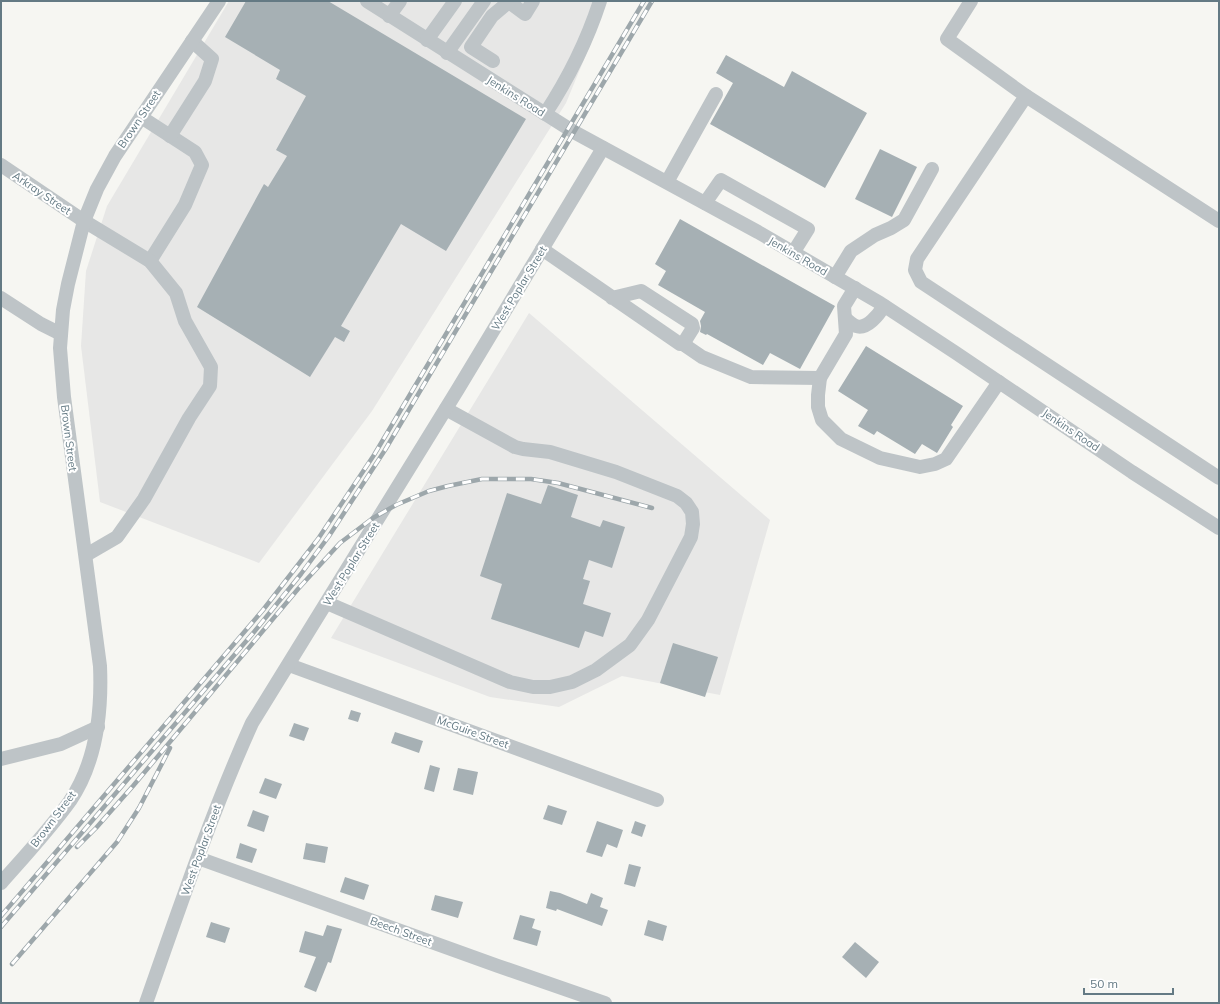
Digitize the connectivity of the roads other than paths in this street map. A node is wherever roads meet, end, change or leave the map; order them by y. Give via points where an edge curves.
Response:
1 (219, 1) edge
2 (367, 1) edge
3 (400, 1) edge
4 (454, 1) edge
5 (484, 1) edge
6 (534, 1) edge
7 (600, 1) edge
8 (971, 1) edge
9 (509, 2) edge
10 (389, 16) junction
11 (427, 40) junction
12 (192, 41) junction
13 (448, 53) junction
14 (493, 61) dead end
15 (716, 94) dead end
16 (1026, 96) junction
17 (545, 114) junction
18 (141, 117) junction
19 (170, 136) junction
20 (603, 148) junction
21 (1, 165) edge
22 (932, 169) dead end
23 (667, 182) junction
24 (705, 203) junction
25 (1217, 215) edge
26 (84, 221) junction
27 (542, 249) junction
28 (793, 253) junction
29 (150, 261) junction
30 (835, 277) junction
31 (855, 288) junction
32 (1, 298) edge
33 (612, 298) junction
34 (884, 306) junction
35 (845, 318) junction
36 (61, 334) junction
37 (683, 344) junction
38 (820, 378) junction
39 (999, 382) junction
40 (446, 409) junction
41 (1219, 478) edge
42 (1219, 528) edge
43 (86, 555) junction
44 (327, 603) junction
45 (289, 664) junction
46 (98, 727) junction
47 (1, 759) edge
48 (657, 800) dead end
49 (198, 858) junction
50 (1, 883) edge
51 (148, 1002) edge
52 (605, 1003) edge

1 - 12 street, Brown Street
2 - 10 street, Jenkins Road
3 - 10 street
4 - 11 street
5 - 13 street
6 - 9 street via 525,14
7 - 17 street via 573,66
8 - 16 street via 947,38
9 - 14 street via 492,16 471,47
10 - 11 street, Jenkins Road
11 - 13 street, Jenkins Road
12 - 18 street, Brown Street
12 - 19 street via 212,59 205,81
13 - 17 street, Jenkins Road
15 - 23 street
16 - 25 street
16 - 41 street via 917,259 915,270 921,282
17 - 20 street, Jenkins Road
18 - 19 street
18 - 26 street, Brown Street via 115,156 97,189
19 - 29 street via 195,152 202,164 185,205
20 - 23 street, Jenkins Road
20 - 27 street, West Poplar Street
21 - 26 street, Arkray Street
22 - 30 street via 904,220 851,251
23 - 24 street, Jenkins Road
24 - 28 street, Jenkins Road
24 - 28 street via 721,180 808,229
26 - 29 street, Arkray Street
26 - 36 street, Brown Street via 68,284
27 - 33 street
27 - 40 street, West Poplar Street
28 - 30 street, Jenkins Road
29 - 43 street, Arkray Street via 176,293 185,321 211,367 210,386 144,499 117,537
30 - 31 street, Jenkins Road
31 - 34 street, Jenkins Road
31 - 35 street via 844,306
32 - 36 street
33 - 37 street
33 - 37 street via 641,291 692,324 693,328
34 - 35 street via 875,319 863,326 856,326
34 - 39 street, Jenkins Road
35 - 38 street via 846,334
36 - 43 street, Brown Street via 64,397
37 - 38 street via 702,357 751,377
38 - 39 street via 818,407 822,420 841,439 880,458 920,466 946,459
39 - 42 street, Jenkins Road
40 - 44 street, West Poplar Street
40 - 44 street via 515,447 550,452 616,472 677,496 686,503 692,512 691,537 648,620 630,645 596,670 572,682 550,687 533,687 510,682
43 - 46 street, Brown Street via 102,694
44 - 45 street, West Poplar Street
45 - 48 street, McGuire Street
45 - 49 street, West Poplar Street via 252,723 231,770
46 - 47 street via 62,744
46 - 50 street, Brown Street via 94,748 70,800
49 - 51 street, West Poplar Street
49 - 52 street, Beech Street

